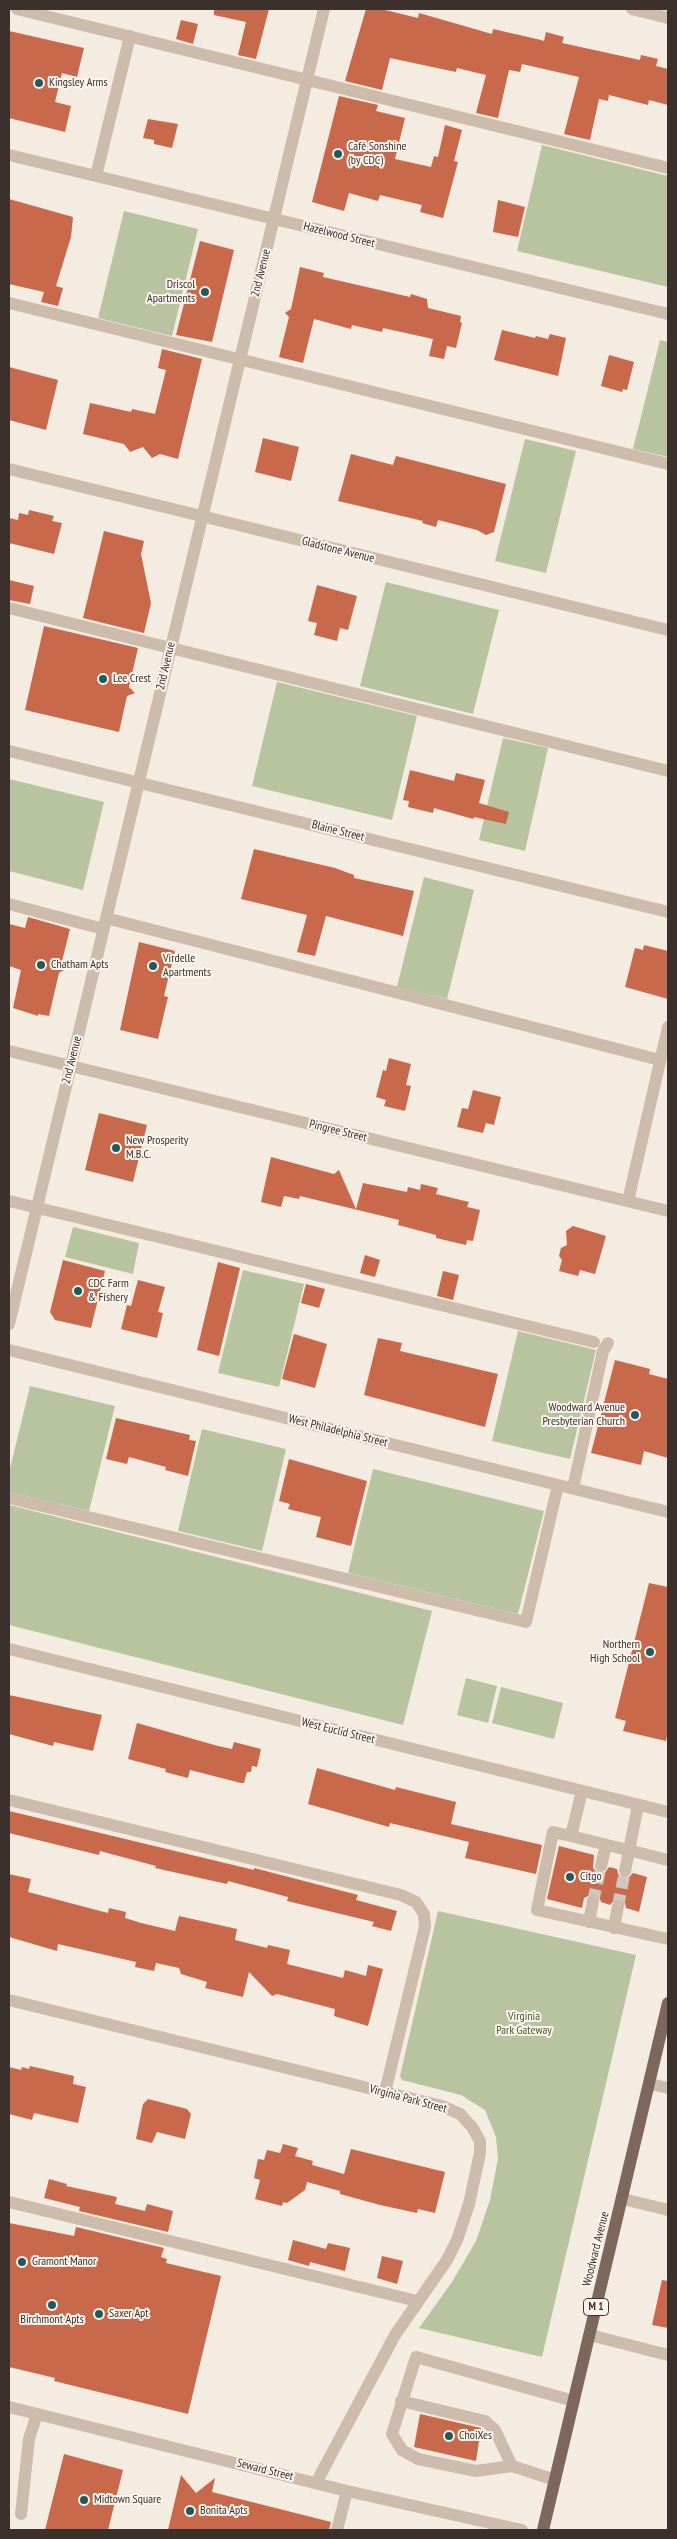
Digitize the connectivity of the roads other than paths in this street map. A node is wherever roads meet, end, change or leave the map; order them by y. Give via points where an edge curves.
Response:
1 (17, 9) edge
2 (324, 9) edge
3 (632, 9) edge
4 (668, 18) edge
5 (130, 36) junction
6 (307, 79) junction
7 (9, 155) edge
8 (668, 168) edge
9 (96, 176) junction
10 (274, 219) junction
11 (9, 303) edge
12 (668, 314) edge
13 (240, 360) junction
14 (668, 464) edge
15 (9, 469) edge
16 (202, 516) junction
17 (9, 608) edge
18 (668, 630) edge
19 (171, 646) junction
20 (9, 751) edge
21 (668, 771) edge
22 (138, 783) junction
23 (9, 904) edge
24 (668, 912) edge
25 (105, 923) junction
26 (668, 1027) edge
27 (9, 1051) edge
28 (660, 1060) junction
29 (71, 1066) junction
30 (9, 1201) edge
31 (628, 1201) junction
32 (36, 1208) junction
33 (668, 1211) edge
34 (9, 1324) edge
35 (594, 1342) dead end
36 (608, 1344) dead end
37 (9, 1350) edge
38 (558, 1484) junction
39 (573, 1488) junction
40 (9, 1498) edge
41 (668, 1512) edge
42 (9, 1650) edge
43 (582, 1791) junction
44 (9, 1800) edge
45 (638, 1805) junction
46 (668, 1812) edge
47 (571, 1836) junction
48 (606, 1845) junction
49 (629, 1851) junction
50 (668, 1860) edge
51 (601, 1866) tunnel mouth
52 (625, 1871) tunnel mouth
53 (593, 1901) tunnel mouth
54 (618, 1906) tunnel mouth
55 (589, 1922) junction
56 (614, 1928) junction
57 (668, 1939) edge
58 (9, 2000) edge
59 (668, 2003) edge
60 (650, 2084) junction
61 (668, 2088) edge
62 (385, 2092) junction
63 (622, 2199) junction
64 (9, 2202) edge
65 (668, 2210) edge
66 (417, 2301) junction
67 (590, 2335) junction
68 (668, 2355) edge
69 (574, 2400) junction
70 (401, 2401) junction
71 (9, 2406) edge
72 (38, 2414) junction
73 (512, 2466) junction
74 (555, 2480) junction
75 (316, 2483) junction
76 (347, 2491) junction
77 (21, 2514) dead end
78 (337, 2530) edge
79 (522, 2530) edge
80 (542, 2530) edge

1 - 5 street
2 - 6 street, 2nd Avenue
3 - 4 street
5 - 6 street
5 - 9 street
6 - 8 street
6 - 10 street, 2nd Avenue
7 - 9 street, Hazelwood Street
9 - 10 street, Hazelwood Street
10 - 12 street, Hazelwood Street
10 - 13 street, 2nd Avenue
11 - 13 street
13 - 14 street
13 - 16 street, 2nd Avenue
15 - 16 street, Gladstone Avenue
16 - 18 street, Gladstone Avenue
16 - 19 street, 2nd Avenue
17 - 19 street
19 - 21 street
19 - 22 street, 2nd Avenue
20 - 22 street, Blaine Street
22 - 24 street, Blaine Street
22 - 25 street, 2nd Avenue
23 - 25 street
25 - 28 street
25 - 29 street, 2nd Avenue
26 - 28 street
27 - 29 street, Pingree Street
28 - 31 street
29 - 31 street, Pingree Street
29 - 32 street, 2nd Avenue
30 - 32 street
31 - 33 street, Pingree Street
32 - 34 street, 2nd Avenue
32 - 35 street
36 - 39 street
37 - 38 street, West Philadelphia Street
38 - 39 street, West Philadelphia Street
38 - 40 street via 526,1622
39 - 41 street, West Philadelphia Street
42 - 43 street, West Euclid Street
43 - 45 street, West Euclid Street
43 - 47 street
44 - 62 street via 402,1895 416,1902 424,1914 425,1927
45 - 46 street, West Euclid Street
45 - 49 street
47 - 48 street
47 - 55 street via 553,1832 537,1910
48 - 49 street
48 - 51 street
49 - 50 street
49 - 52 street
53 - 55 street
54 - 56 street
55 - 56 street
56 - 57 street
58 - 62 street, Virginia Park Street
59 - 60 main road, Woodward Avenue / M 1
60 - 61 street
60 - 63 main road, Woodward Avenue / M 1
62 - 66 street, Virginia Park Street via 442,2106 460,2114 480,2141 469,2204 456,2240 447,2260
63 - 65 street
63 - 67 main road, Woodward Avenue / M 1
64 - 66 street
66 - 75 street, Virginia Park Street via 395,2335
67 - 68 street
67 - 69 main road, Woodward Avenue / M 1
69 - 70 street via 416,2358
69 - 74 main road, Woodward Avenue / M 1
70 - 73 street via 485,2421 495,2430
70 - 73 street via 392,2434 402,2450 418,2459 476,2471
71 - 72 street, Seward Street
72 - 75 street, Seward Street
72 - 77 street via 29,2440
73 - 74 street
74 - 80 main road, Woodward Avenue / M 1
75 - 76 street, Seward Street
76 - 78 street
76 - 79 street, Seward Street

